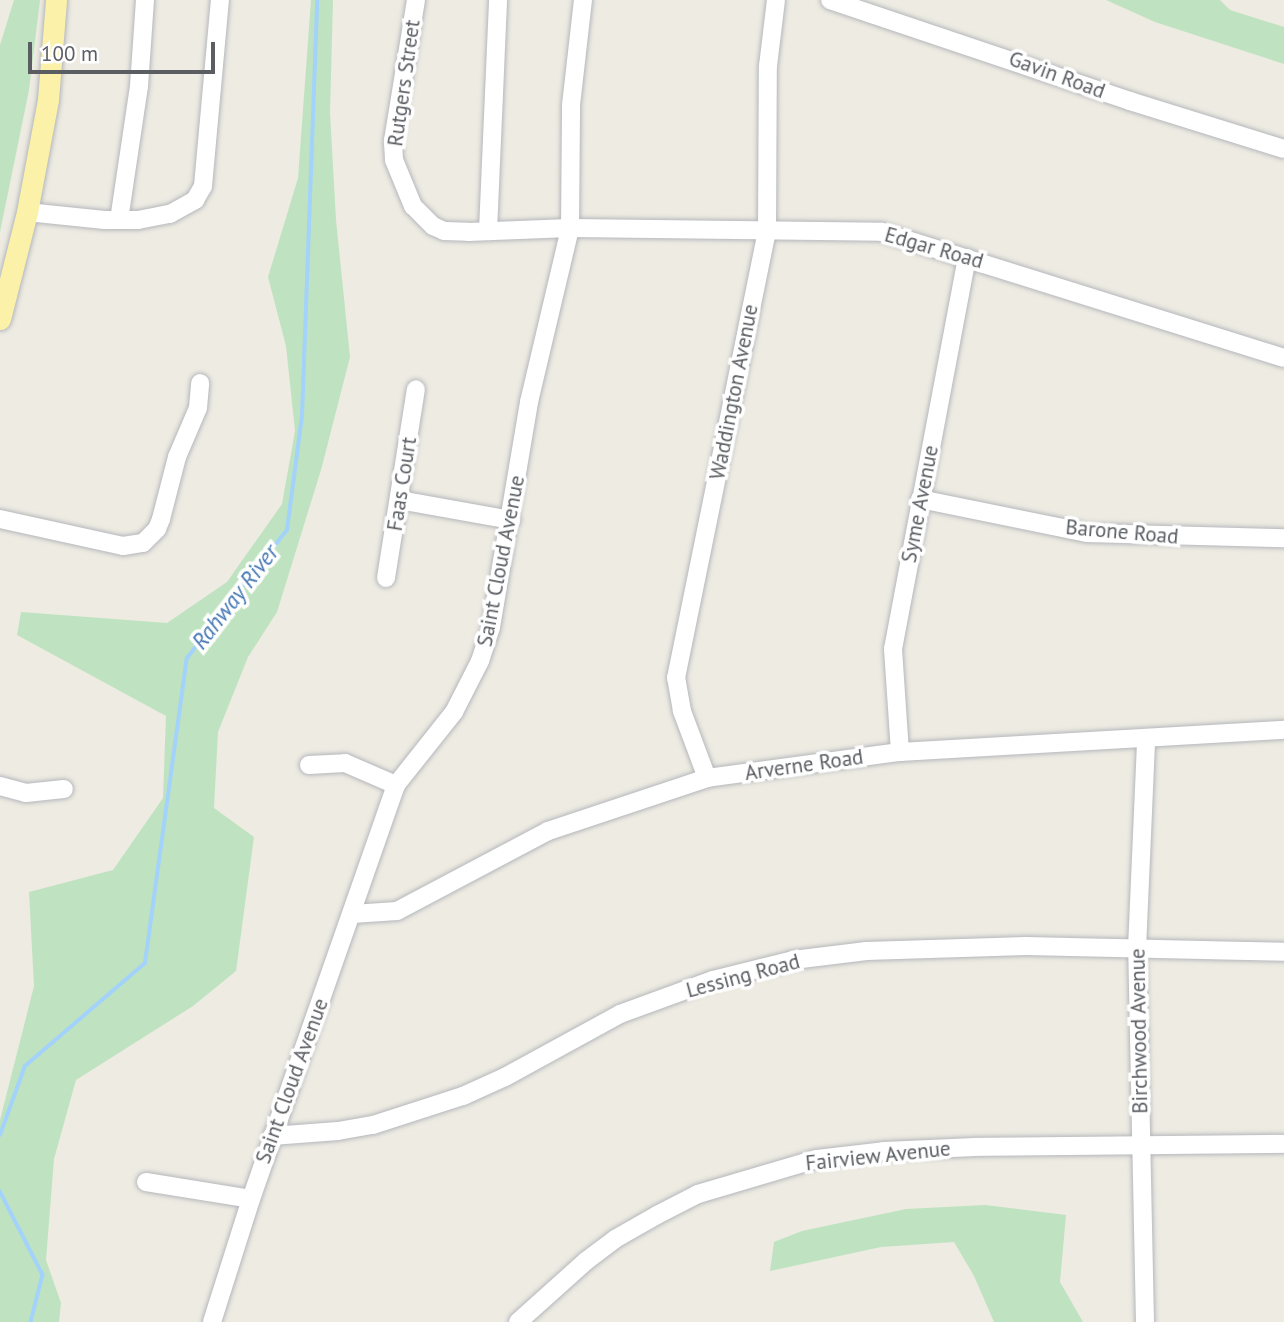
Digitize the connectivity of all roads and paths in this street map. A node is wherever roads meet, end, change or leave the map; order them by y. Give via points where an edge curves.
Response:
1 (56, 0) edge
2 (145, 0) edge
3 (220, 0) edge
4 (415, 0) edge
5 (498, 0) edge
6 (583, 0) edge
7 (776, 0) edge
8 (830, 0) edge
9 (1284, 149) edge
10 (27, 212) junction
11 (119, 220) junction
12 (570, 228) junction
13 (767, 230) junction
14 (488, 231) junction
15 (967, 258) junction
16 (0, 319) edge
17 (1284, 358) edge
18 (200, 383) dead end
19 (416, 389) dead end
20 (920, 499) junction
21 (399, 500) junction
22 (0, 519) edge
23 (511, 520) junction
24 (1284, 538) edge
25 (386, 578) dead end
26 (1284, 730) edge
27 (1146, 740) junction
28 (901, 752) junction
29 (309, 765) dead end
30 (707, 778) junction
31 (396, 785) junction
32 (0, 786) edge
33 (64, 789) dead end
34 (352, 914) junction
35 (1137, 948) junction
36 (1284, 952) edge
37 (272, 1136) junction
38 (1284, 1144) edge
39 (1141, 1145) junction
40 (146, 1182) dead end
41 (251, 1199) junction
42 (212, 1322) edge
43 (518, 1322) edge
44 (1145, 1322) edge

1 - 10 main road via 48,100
2 - 11 street via 139,86
3 - 11 street via 203,186 195,200 170,214
4 - 14 street, Rutgers Street via 394,160 413,206 433,226 444,231
5 - 14 street
6 - 12 street, Saint Cloud Avenue via 571,105
7 - 13 street, Waddington Avenue via 768,66
8 - 9 street, Gavin Road
10 - 11 street
10 - 16 main road
12 - 13 street, Edgar Road
12 - 14 street, Rutgers Street
12 - 23 street, Saint Cloud Avenue via 529,402
13 - 15 street, Edgar Road via 882,232
13 - 30 street, Waddington Avenue via 676,678 682,711
15 - 17 street, Edgar Road
15 - 20 street, Syme Avenue
18 - 22 street via 201,395 177,457 161,519 143,543 122,547
19 - 21 street, Faas Court
20 - 24 street, Barone Road via 1087,533
20 - 28 street, Syme Avenue via 893,649
21 - 23 street
21 - 25 street, Faas Court
23 - 31 street, Saint Cloud Avenue via 491,627 480,660 454,712
26 - 27 street, Arverne Road
27 - 28 street, Arverne Road
27 - 35 street, Birchwood Avenue
28 - 30 street, Arverne Road
29 - 31 street via 345,763
30 - 34 street, Arverne Road via 548,831 397,911
31 - 34 street, Saint Cloud Avenue
32 - 33 street via 26,793
34 - 37 street, Saint Cloud Avenue
35 - 36 street, Lessing Road
35 - 37 street, Lessing Road via 866,951 767,965 620,1014 463,1096 373,1125
35 - 39 street, Birchwood Avenue
37 - 41 street, Saint Cloud Avenue
38 - 39 street, Fairview Avenue
39 - 43 street, Fairview Avenue via 923,1148 817,1159 779,1168 698,1194 615,1239
39 - 44 street, Birchwood Avenue
40 - 41 street
41 - 42 street, Saint Cloud Avenue

